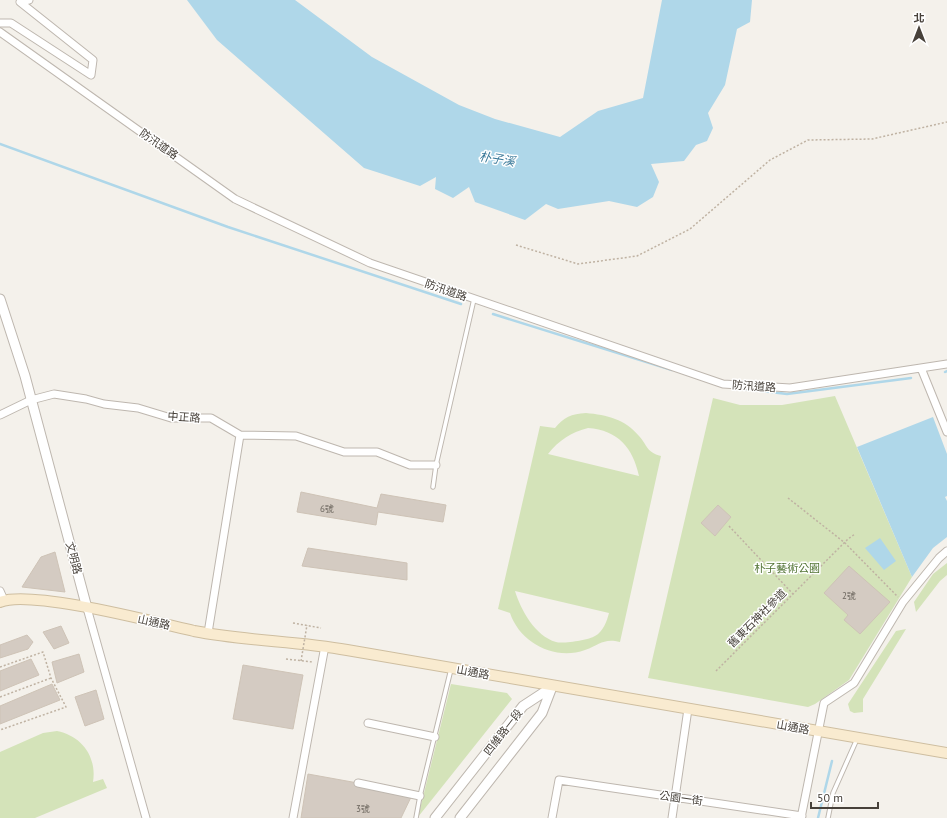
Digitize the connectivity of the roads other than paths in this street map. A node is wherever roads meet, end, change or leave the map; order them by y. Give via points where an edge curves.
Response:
1 (29, 0) edge
2 (0, 23) edge
3 (0, 32) edge
4 (0, 299) edge
5 (474, 299) junction
6 (947, 364) edge
7 (922, 368) junction
8 (31, 400) junction
9 (0, 414) edge
10 (947, 432) edge
11 (240, 435) junction
12 (436, 465) junction
13 (433, 487) dead end
14 (947, 552) edge
15 (1, 598) edge
16 (87, 608) junction
17 (208, 634) junction
18 (325, 646) junction
19 (451, 668) junction
20 (552, 687) junction
21 (688, 709) junction
22 (368, 723) dead end
23 (818, 731) junction
24 (435, 737) junction
25 (858, 738) junction
26 (947, 753) edge
27 (358, 783) dead end
28 (420, 796) junction
29 (676, 797) junction
30 (802, 817) edge
31 (145, 818) edge
32 (153, 818) edge
33 (293, 818) edge
34 (416, 818) edge
35 (434, 818) edge
36 (460, 818) edge
37 (552, 818) edge
38 (672, 818) edge
39 (828, 818) edge

1 - 2 street via 20,2 93,60 91,75 11,23
3 - 5 street, 防汛道路 via 235,199 370,263
4 - 8 street, 文明路
5 - 7 street, 防汛道路 via 723,384 790,388
5 - 12 lane
6 - 7 street, 防汛道路
7 - 10 street
8 - 9 street, 中正路
8 - 11 street, 中正路 via 54,394 138,408 171,418 211,418
8 - 16 street, 文明路
11 - 12 street, 中正路 via 296,436 344,452 376,452 410,465
11 - 17 street
12 - 13 lane
14 - 23 street via 939,558 903,602 854,683 824,703
15 - 16 main road, 山通路 via 27,598
16 - 17 main road, 山通路
16 - 31 street, 文明路
17 - 18 main road, 山通路
18 - 19 main road, 山通路
18 - 33 street
19 - 20 main road, 山通路
19 - 24 lane
20 - 21 main road, 山通路
20 - 35 street, 四維路一段 via 523,706
20 - 36 street, 四維路一段 via 542,713
21 - 23 main road, 山通路
21 - 29 street
22 - 24 street
23 - 25 main road, 山通路
23 - 30 street
24 - 28 lane
25 - 26 main road, 山通路
25 - 39 lane via 833,793
27 - 28 street
28 - 34 lane
29 - 30 street, 公園一街
29 - 37 street, 公園一街 via 559,780
29 - 38 street
31 - 32 street

